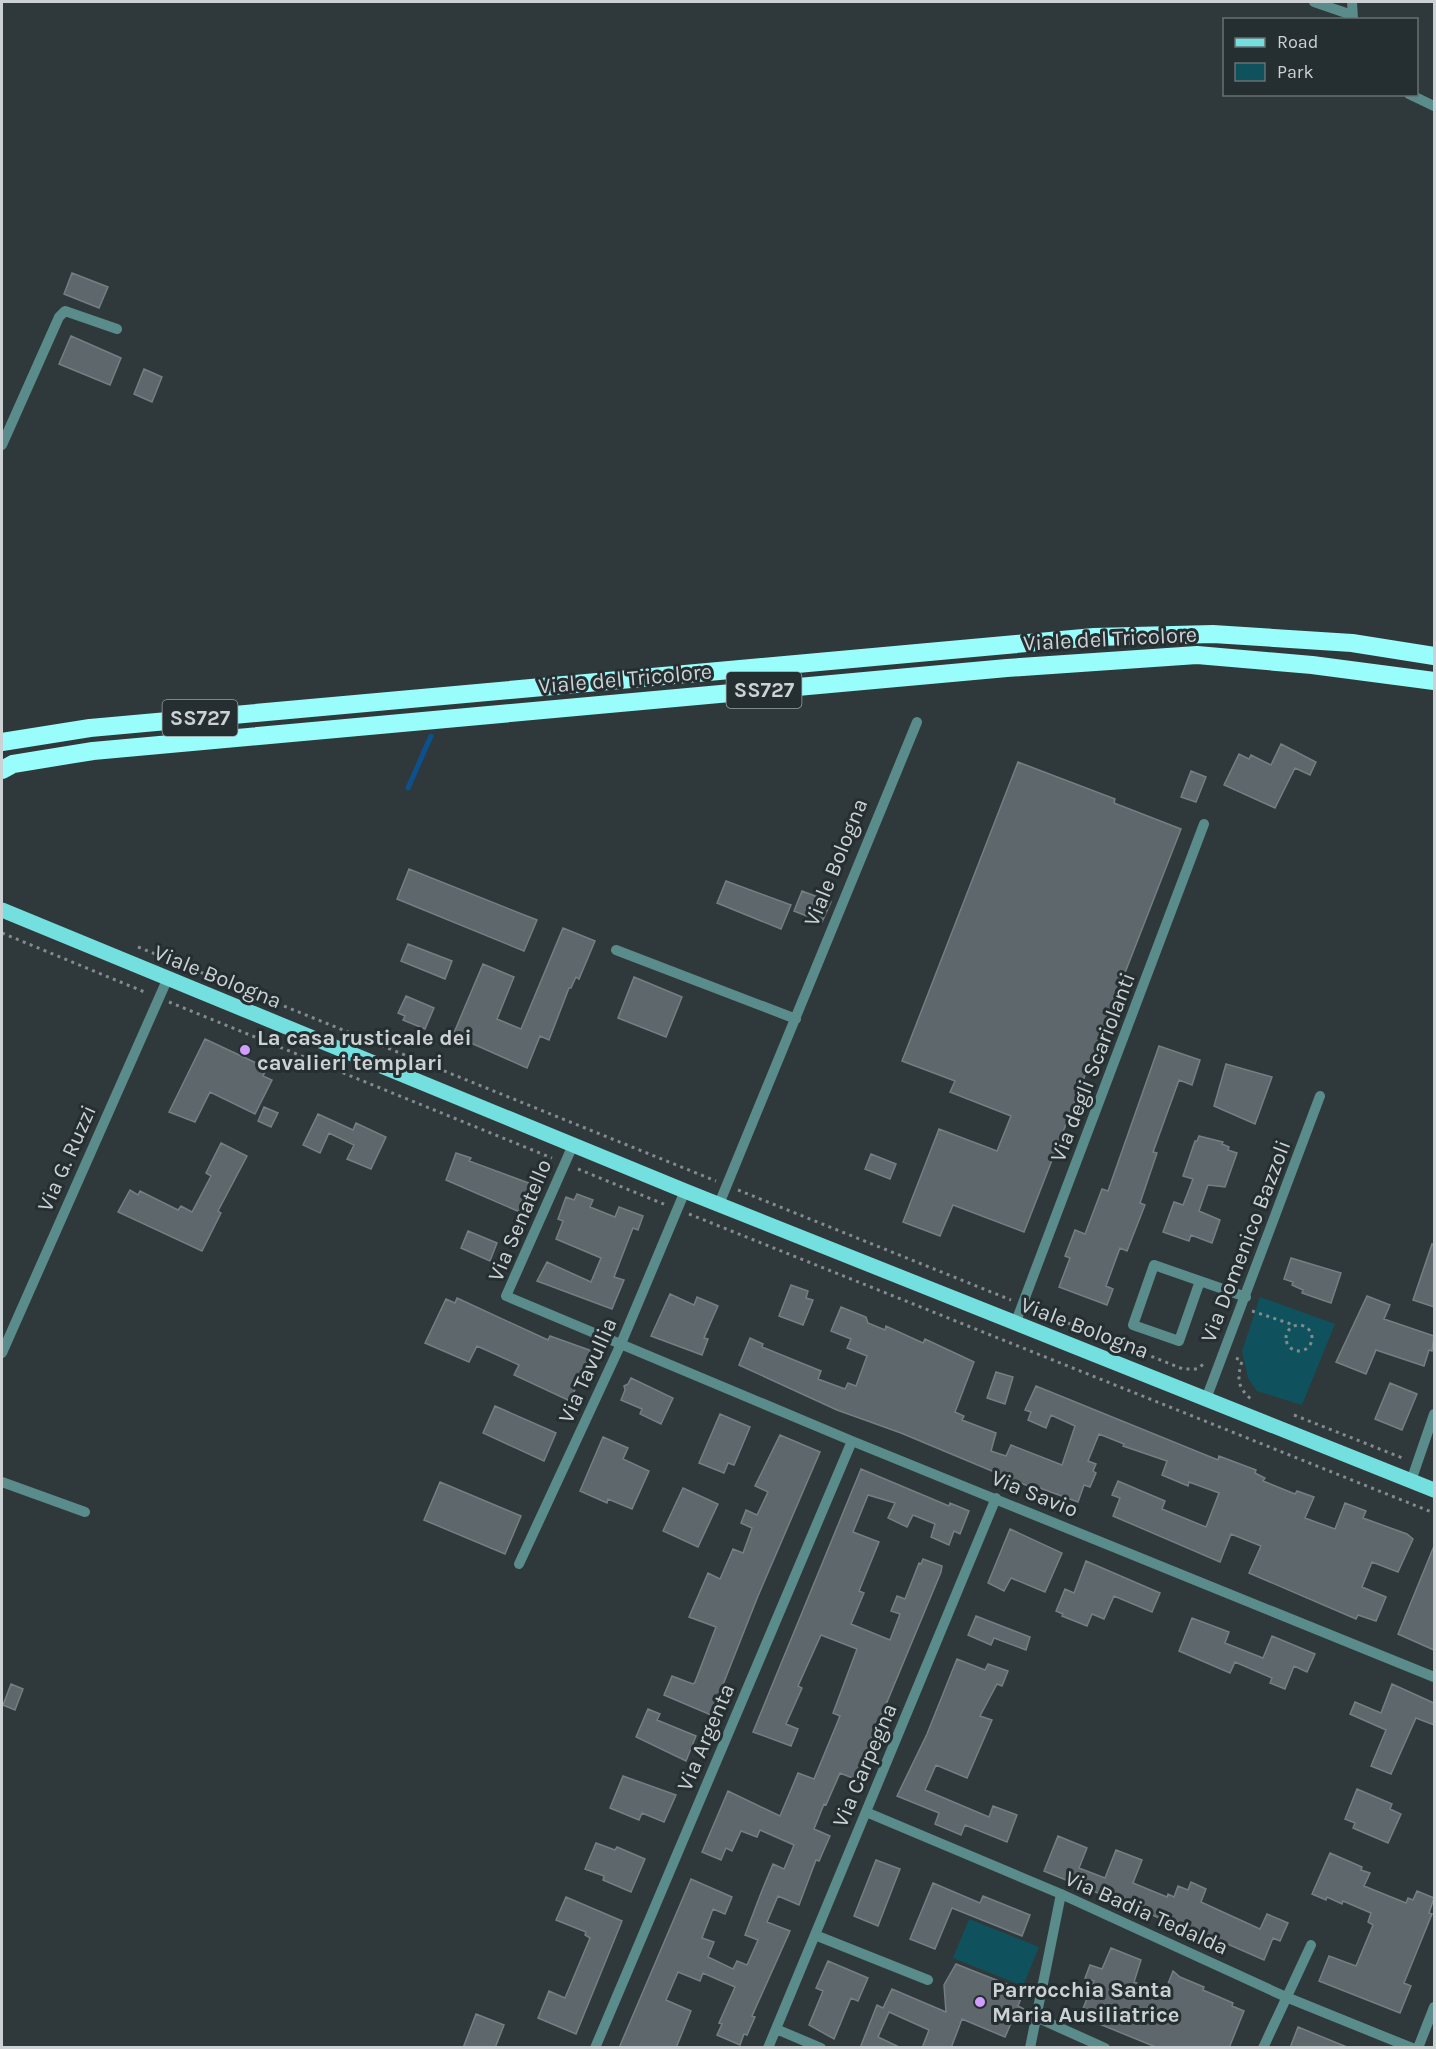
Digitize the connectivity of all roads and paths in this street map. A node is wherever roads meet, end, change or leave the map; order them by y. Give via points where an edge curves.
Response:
1 (1314, 2) edge
2 (1352, 2) edge
3 (1352, 17) edge
4 (1413, 96) edge
5 (1434, 106) edge
6 (117, 329) dead end
7 (2, 445) edge
8 (1434, 656) edge
9 (1434, 681) edge
10 (916, 722) dead end
11 (2, 742) edge
12 (2, 770) edge
13 (1204, 824) dead end
14 (2, 910) edge
15 (2, 933) edge
16 (616, 950) dead end
17 (167, 980) junction
18 (158, 998) junction
19 (796, 1020) junction
20 (1320, 1096) dead end
21 (573, 1145) junction
22 (565, 1164) junction
23 (686, 1191) junction
24 (718, 1204) junction
25 (678, 1209) junction
26 (1200, 1281) junction
27 (1244, 1302) junction
28 (1015, 1324) junction
29 (1296, 1326) junction
30 (620, 1346) junction
31 (2, 1353) edge
32 (1206, 1399) junction
33 (1434, 1414) edge
34 (852, 1441) junction
35 (1411, 1481) junction
36 (2, 1482) edge
37 (1434, 1490) edge
38 (996, 1498) junction
39 (85, 1512) dead end
40 (1434, 1513) edge
41 (519, 1564) dead end
42 (1434, 1677) edge
43 (866, 1812) junction
44 (1061, 1894) junction
45 (815, 1935) junction
46 (1311, 1946) dead end
47 (928, 1980) dead end
48 (1286, 1996) junction
49 (1434, 2007) edge
50 (1038, 2018) junction
51 (776, 2029) junction
52 (595, 2048) edge
53 (768, 2048) edge
54 (821, 2048) edge
55 (1030, 2048) edge
56 (1105, 2048) edge
57 (1263, 2048) edge
58 (1412, 2048) edge
59 (1418, 2048) edge

1 - 3 street
2 - 3 street
4 - 5 street
6 - 7 street via 65,311 59,317
8 - 11 highway, Viale del Tricolore / SS727 via 1352,643 1213,634 1094,637 90,728
9 - 12 highway, Viale del Tricolore / SS727 via 1197,655 1007,668 93,751 13,764
10 - 19 street, Viale Bologna
13 - 28 street, Via degli Scariolanti
14 - 17 main road, Viale Bologna
15 - 18 path
16 - 19 street
17 - 18 street, Via G. Ruzzi
17 - 21 main road, Viale Bologna
18 - 22 path
18 - 31 street, Via G. Ruzzi
19 - 24 street, Viale Bologna
20 - 27 street, Via Domenico Bazzoli
21 - 22 street, Via Senatello
21 - 23 main road, Viale Bologna
22 - 25 path
22 - 30 street, Via Senatello via 506,1296
23 - 24 main road, Viale Bologna
23 - 25 street, Via Tavullia
24 - 28 main road, Viale Bologna
25 - 30 street, Via Tavullia
25 - 40 path
26 - 26 street via 1154,1265 1133,1325 1179,1341
26 - 27 street
27 - 29 path
27 - 32 street, Via Domenico Bazzoli
28 - 32 main road, Viale Bologna
29 - 29 path via 1308,1329 1312,1337 1310,1346 1302,1351 1291,1348 1287,1342 1287,1334
30 - 34 street, Via Savio
30 - 41 street, Via Tavullia
32 - 35 main road, Viale Bologna
33 - 35 street
34 - 38 street, Via Savio
34 - 52 street, Via Argenta
35 - 37 main road, Viale Bologna
36 - 39 street
38 - 42 street, Via Savio
38 - 43 street, Via Carpegna
43 - 44 street, Via Badia Tedalda
43 - 45 street, Via Carpegna
44 - 48 street, Via Badia Tedalda
44 - 50 street
45 - 47 street
45 - 51 street, Via Carpegna
46 - 48 street
48 - 57 street
48 - 58 street, Via Badia Tedalda
49 - 59 street
50 - 55 street
50 - 56 street
51 - 53 street, Via Carpegna
51 - 54 street

